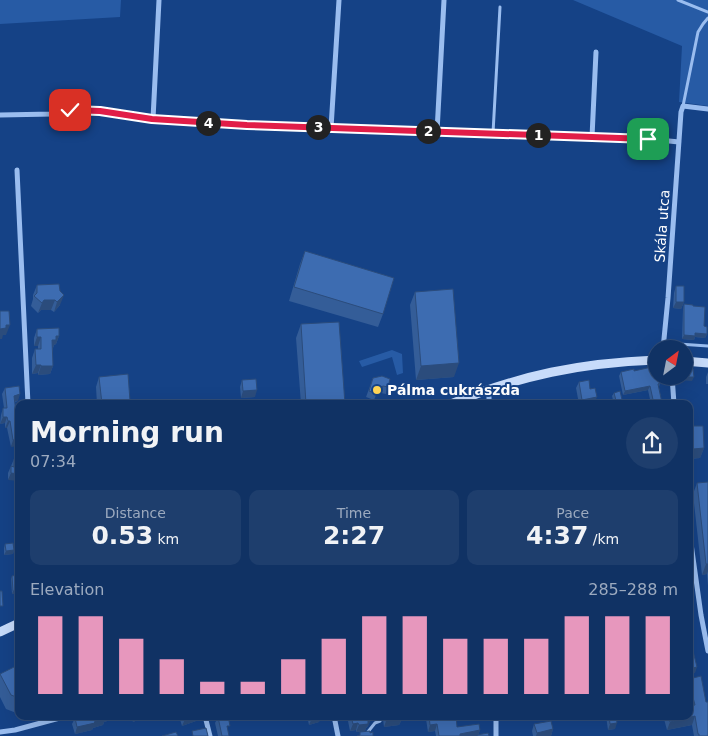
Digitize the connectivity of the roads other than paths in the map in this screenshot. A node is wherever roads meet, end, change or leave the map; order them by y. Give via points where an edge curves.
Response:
1 (159, 0) edge
2 (339, 0) edge
3 (444, 0) edge
4 (678, 0) edge
5 (500, 7) dead end
6 (708, 12) edge
7 (708, 18) edge
8 (596, 52) dead end
9 (683, 106) junction
10 (708, 109) edge
11 (0, 115) edge
12 (152, 119) junction
13 (331, 128) junction
14 (437, 132) junction
15 (493, 134) junction
16 (592, 137) junction
17 (678, 142) junction
18 (17, 170) dead end
19 (664, 340) edge
20 (693, 346) edge
21 (708, 346) edge
22 (648, 360) edge
23 (693, 362) edge
24 (708, 363) edge
25 (673, 385) edge
26 (489, 388) junction
27 (28, 400) edge
28 (460, 400) edge
29 (489, 400) edge
30 (674, 400) edge
31 (693, 558) edge
32 (708, 614) edge
33 (701, 615) junction
34 (15, 625) edge
35 (0, 632) edge
36 (708, 652) edge
37 (52, 720) edge
38 (206, 720) edge
39 (335, 720) edge
40 (496, 720) edge
41 (380, 721) dead end
42 (15, 730) junction
43 (0, 732) edge
44 (361, 735) edge
45 (11, 736) edge
46 (210, 736) edge
47 (338, 736) edge
48 (496, 736) edge

1 - 12 street
2 - 13 street
3 - 14 street
4 - 6 lane
5 - 15 lane
7 - 9 lane via 698,32
8 - 16 street
9 - 10 street
9 - 17 street, Skála utca
11 - 12 street via 83,110
12 - 13 street
13 - 14 street
14 - 15 street
15 - 16 street
16 - 17 street
17 - 19 street, Skála utca
18 - 27 street
20 - 21 lane
22 - 26 main road via 586,365
23 - 24 main road
25 - 30 street
26 - 28 main road
26 - 29 street
31 - 33 street
32 - 33 street
33 - 36 street
34 - 35 main road
37 - 42 street
38 - 46 street
39 - 47 street
40 - 48 street
41 - 44 lane via 367,734
42 - 43 street
42 - 45 street

